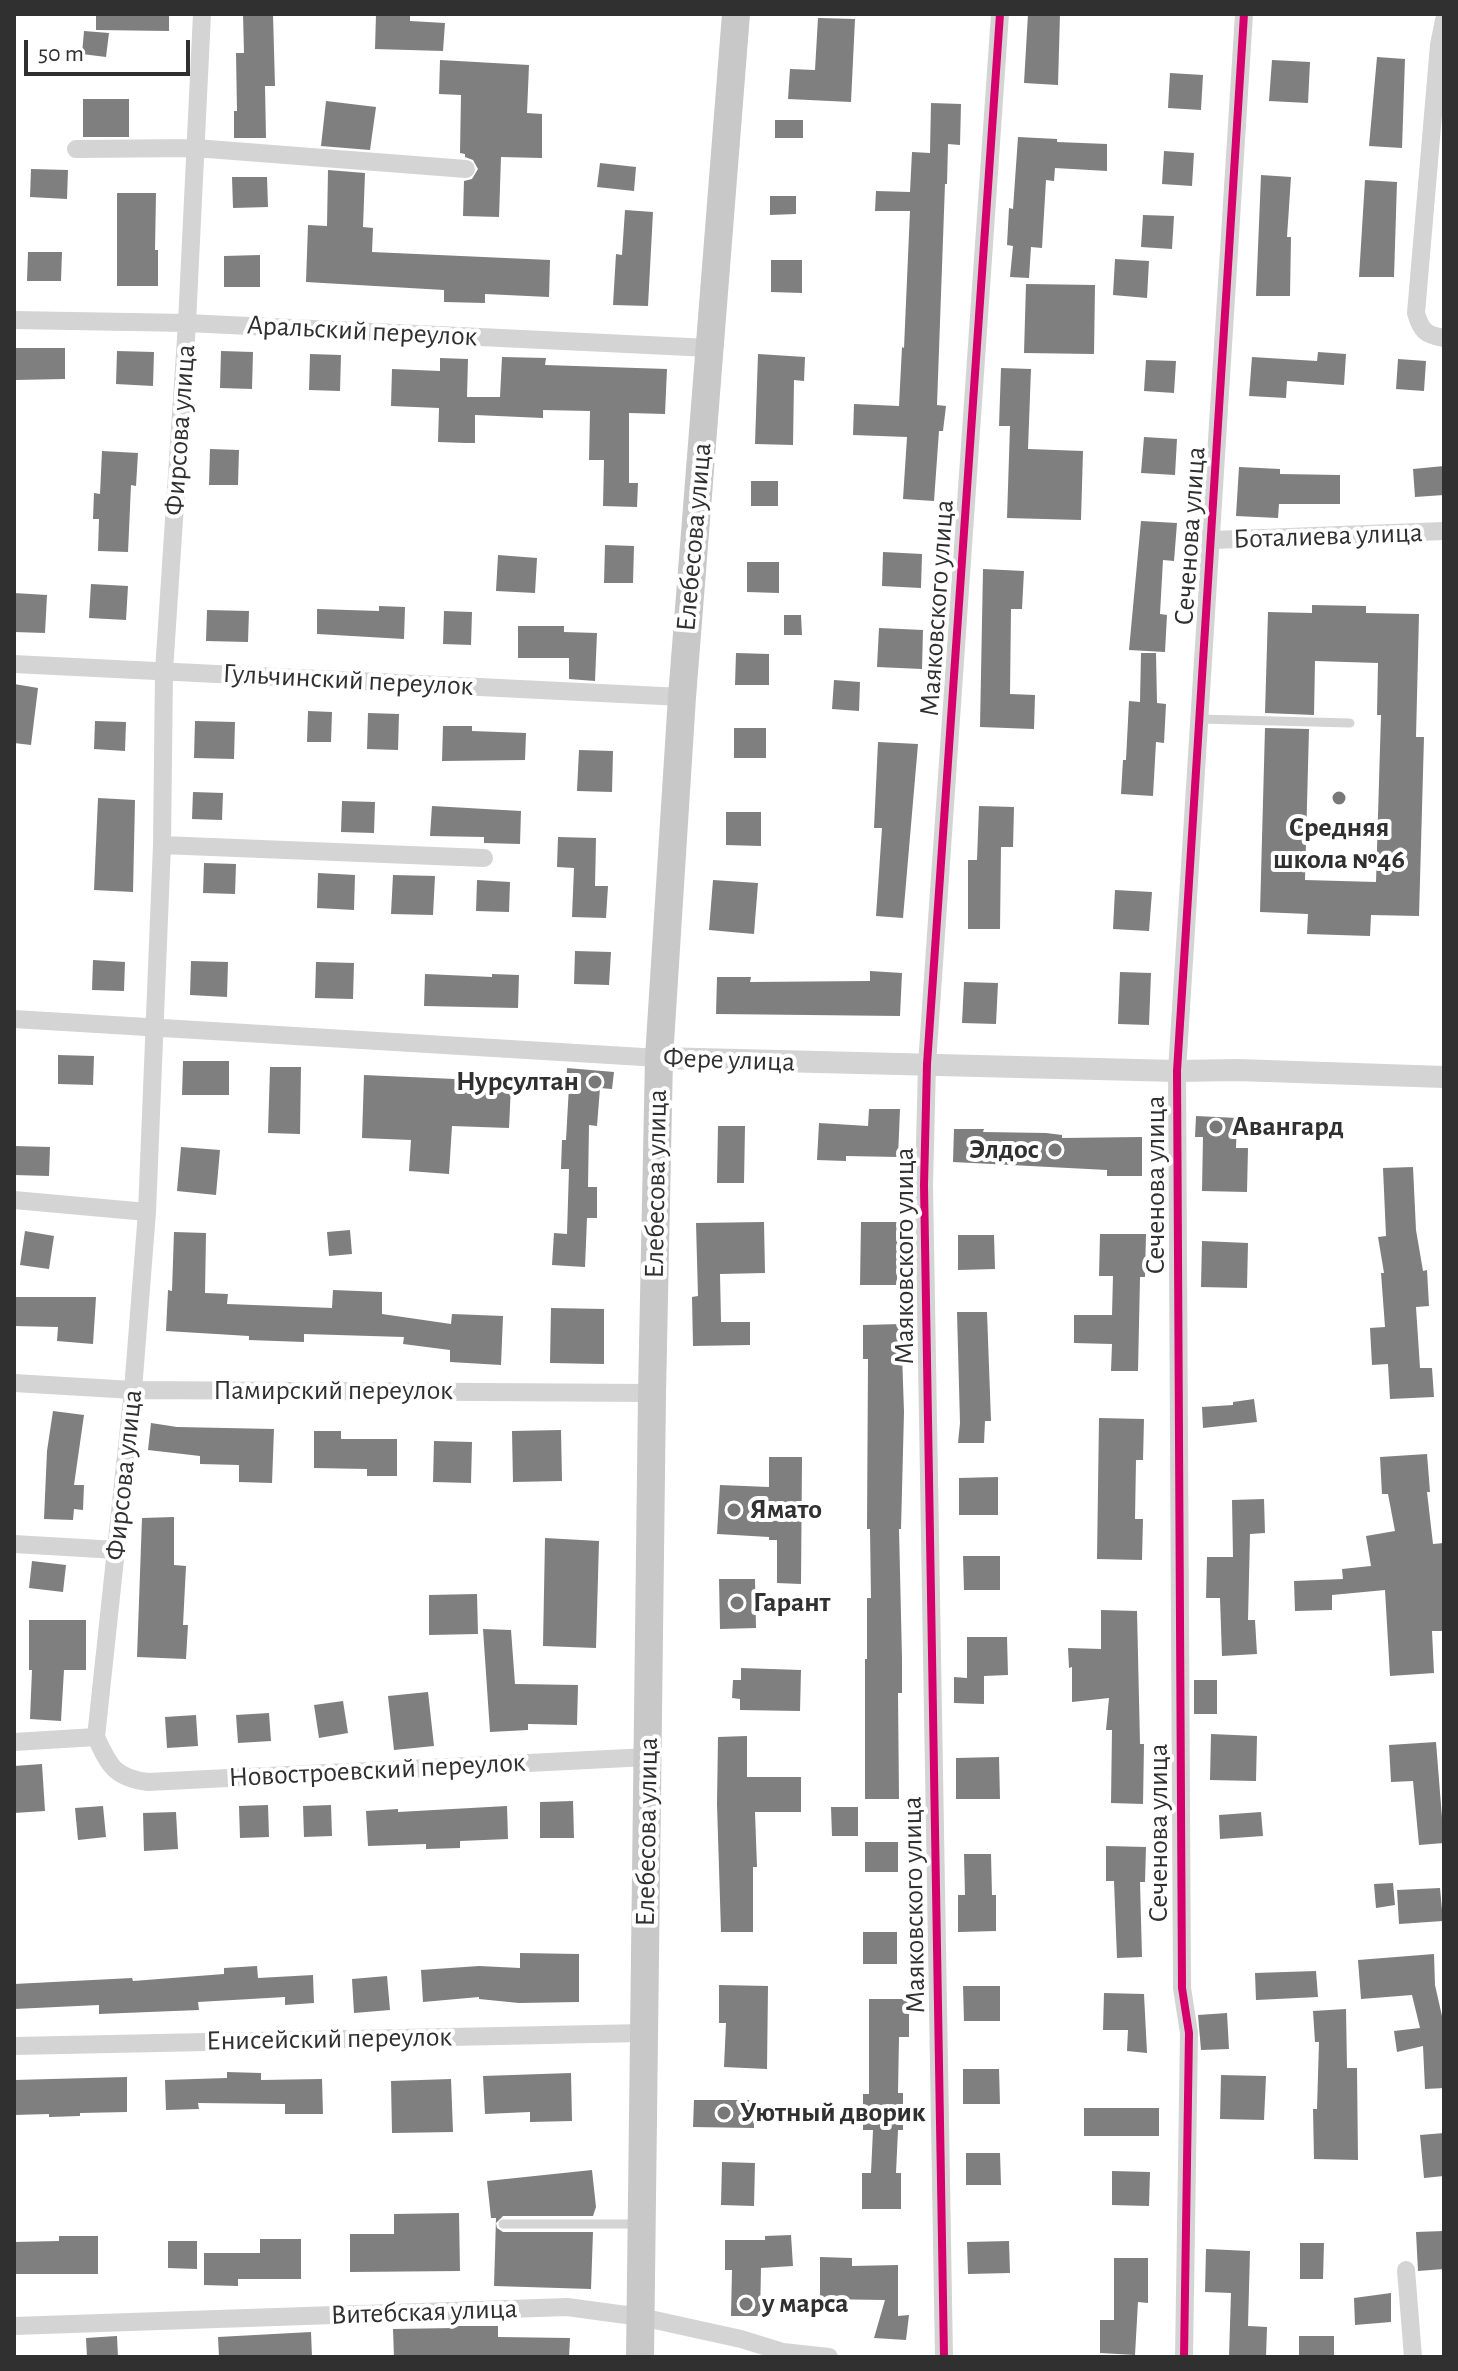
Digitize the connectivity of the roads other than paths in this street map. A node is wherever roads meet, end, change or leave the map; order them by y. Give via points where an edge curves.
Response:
1 (202, 14) edge
2 (736, 14) edge
3 (1000, 14) edge
4 (1244, 14) edge
5 (1444, 20) edge
6 (195, 148) junction
7 (76, 149) dead end
8 (466, 169) dead end
9 (14, 320) edge
10 (187, 323) junction
11 (1444, 338) edge
12 (710, 348) junction
13 (1444, 531) edge
14 (1212, 540) junction
15 (14, 664) edge
16 (164, 671) junction
17 (682, 697) junction
18 (1200, 719) junction
19 (1350, 723) dead end
20 (162, 845) junction
21 (484, 858) dead end
22 (14, 1019) edge
23 (156, 1027) junction
24 (659, 1058) junction
25 (927, 1064) junction
26 (1177, 1071) junction
27 (1444, 1077) edge
28 (14, 1200) edge
29 (147, 1212) junction
30 (14, 1383) edge
31 (133, 1390) junction
32 (652, 1393) junction
33 (14, 1544) edge
34 (117, 1550) junction
35 (96, 1737) junction
36 (14, 1742) edge
37 (648, 1757) junction
38 (644, 2033) junction
39 (14, 2046) edge
40 (503, 2224) dead end
41 (642, 2224) junction
42 (1406, 2270) dead end
43 (641, 2317) junction
44 (14, 2326) edge
45 (640, 2357) edge
46 (829, 2357) edge
47 (944, 2357) edge
48 (1184, 2357) edge
49 (1413, 2357) edge

1 - 6 street, Фирсова улица
2 - 12 main road, Елебесова улица
3 - 25 street, Маяковского улица
4 - 14 street, Сеченова улица
5 - 11 street via 1416,313 1427,336
6 - 7 street
6 - 8 street
6 - 10 street, Фирсова улица
9 - 10 street, Аральский переулок
10 - 12 street, Аральский переулок
10 - 16 street, Фирсова улица
12 - 17 main road, Елебесова улица
13 - 14 street, Боталиева улица
14 - 18 street, Сеченова улица
15 - 16 street, Гульчинский переулок
16 - 17 street, Гульчинский переулок
16 - 20 street, Фирсова улица
17 - 24 main road, Елебесова улица
18 - 19 lane
18 - 26 street, Сеченова улица
20 - 21 street
20 - 23 street, Фирсова улица
22 - 23 street, Фере улица
23 - 24 street, Фере улица
23 - 29 street, Фирсова улица
24 - 25 street, Фере улица
24 - 32 main road, Елебесова улица
25 - 26 street, Фере улица
25 - 47 street, Маяковского улица via 924,1185
26 - 27 street, Фере улица
26 - 48 street, Сеченова улица via 1181,1972 1189,2033
28 - 29 street
29 - 31 street, Фирсова улица
30 - 31 street, Памирский переулок
31 - 32 street, Памирский переулок
31 - 34 street, Фирсова улица
32 - 37 main road, Елебесова улица
33 - 34 street
34 - 35 street, Фирсова улица
35 - 36 street
35 - 37 street, Новостроевский переулок via 110,1767 131,1780 148,1782
37 - 38 main road, Елебесова улица
38 - 39 street, Енисейский переулок
38 - 41 main road, Елебесова улица
40 - 41 lane
41 - 43 main road, Елебесова улица
42 - 49 street
43 - 44 street, Витебская улица via 567,2307
43 - 45 main road, Елебесова улица
43 - 46 street, Витебская улица via 783,2352

